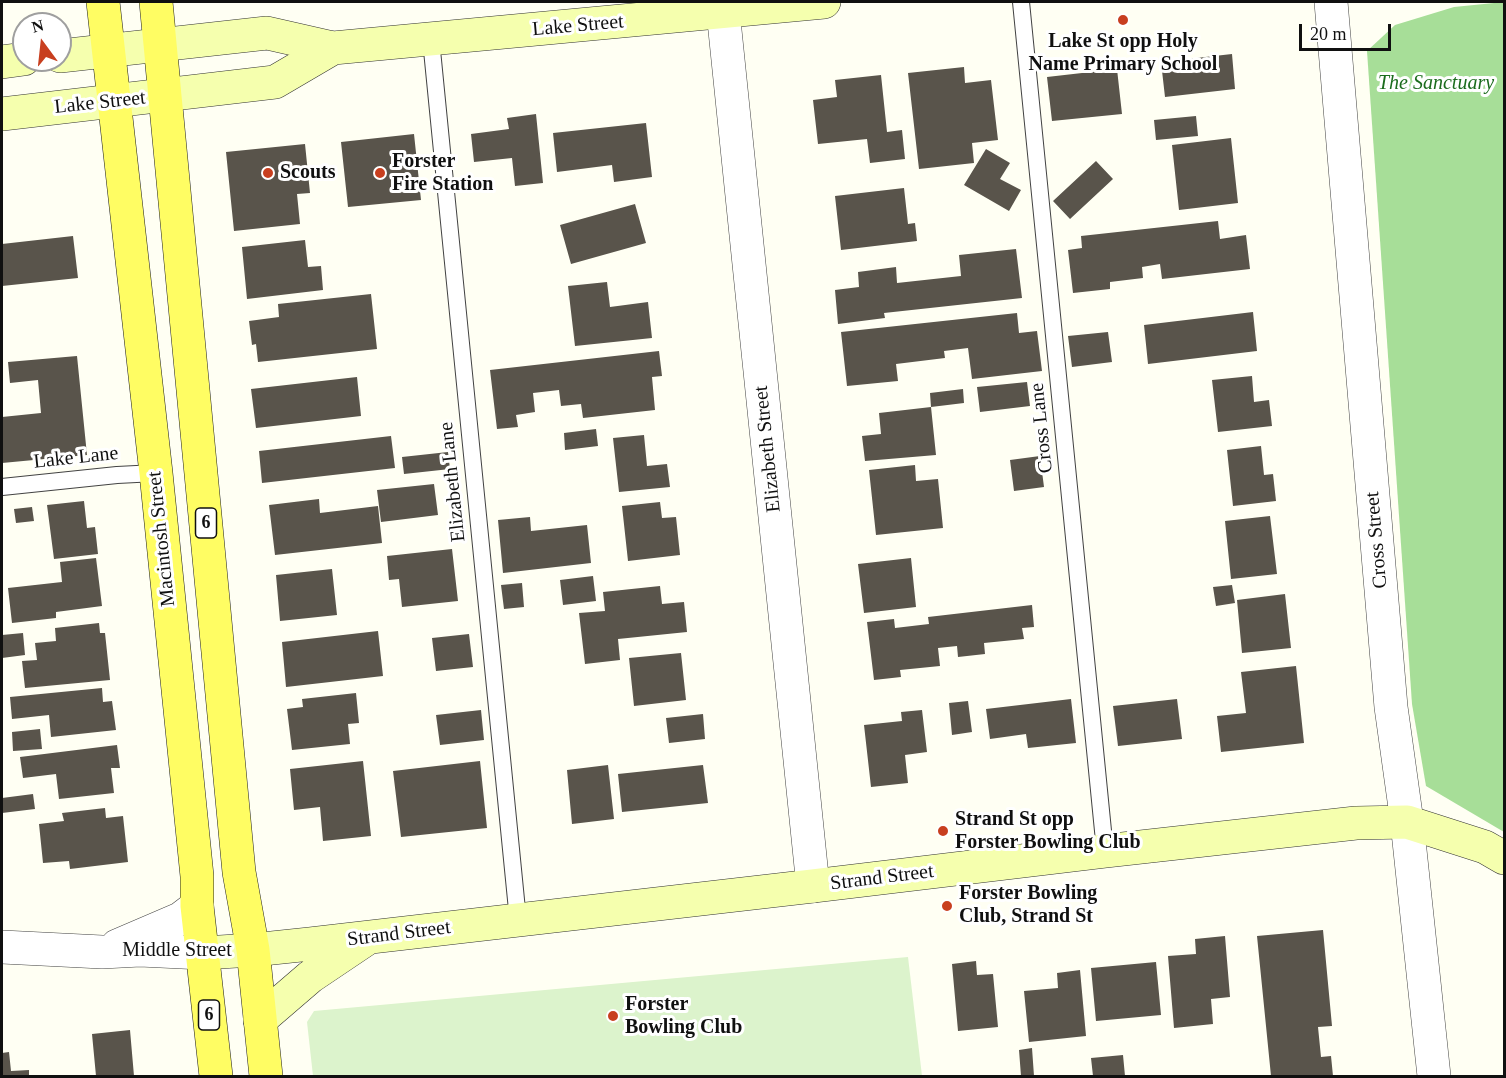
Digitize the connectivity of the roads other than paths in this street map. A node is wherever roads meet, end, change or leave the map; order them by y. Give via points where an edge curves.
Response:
1 (103, 2) edge
2 (156, 2) edge
3 (824, 2) edge
4 (1021, 2) edge
5 (1330, 2) edge
6 (723, 11) junction
7 (431, 40) junction
8 (160, 45) junction
9 (333, 48) junction
10 (109, 51) junction
11 (72, 55) edge
12 (166, 96) junction
13 (114, 101) junction
14 (2, 114) edge
15 (156, 473) junction
16 (2, 487) edge
17 (1407, 822) junction
18 (1105, 850) junction
19 (1504, 858) edge
20 (813, 886) junction
21 (197, 906) junction
22 (518, 920) junction
23 (369, 937) junction
24 (2, 947) edge
25 (253, 950) junction
26 (102, 952) junction
27 (203, 953) junction
28 (261, 1020) junction
29 (216, 1077) edge
30 (266, 1077) edge
31 (1434, 1077) edge

1 - 10 main road, Macintosh Street / 6
2 - 8 main road, 6
3 - 6 street, Lake Street
4 - 18 lane, Cross Lane
5 - 17 street, Cross Street via 1391,707
6 - 7 street, Lake Street
6 - 20 street, Elizabeth Street
7 - 9 street, Lake Street
7 - 22 lane, Elizabeth Lane
8 - 9 street, Lake Street via 267,33
8 - 10 street, Lake Street
8 - 12 main road, 6
9 - 12 street, Lake Street via 275,82
10 - 11 street, Lake Street
10 - 13 main road, Macintosh Street / 6
12 - 13 street, Lake Street
12 - 25 main road, 6 via 239,872
13 - 14 street, Lake Street
13 - 15 main road, Macintosh Street / 6
15 - 16 lane, Lake Lane
15 - 21 main road, Macintosh Street / 6
17 - 18 street, Strand Street via 1356,823
17 - 19 street, Strand Street via 1485,847
17 - 31 street, Cross Street
18 - 20 street, Strand Street
20 - 22 street, Strand Street
21 - 26 street, Middle Street via 180,919
21 - 27 main road, Macintosh Street / 6
22 - 23 street, Strand Street
23 - 25 street, Strand Street
23 - 28 street via 310,977
24 - 26 street, Middle Street
25 - 27 street, Middle Street
25 - 28 main road, 6
26 - 27 street, Middle Street
27 - 29 main road, Macintosh Street / 6
28 - 30 main road, 6

